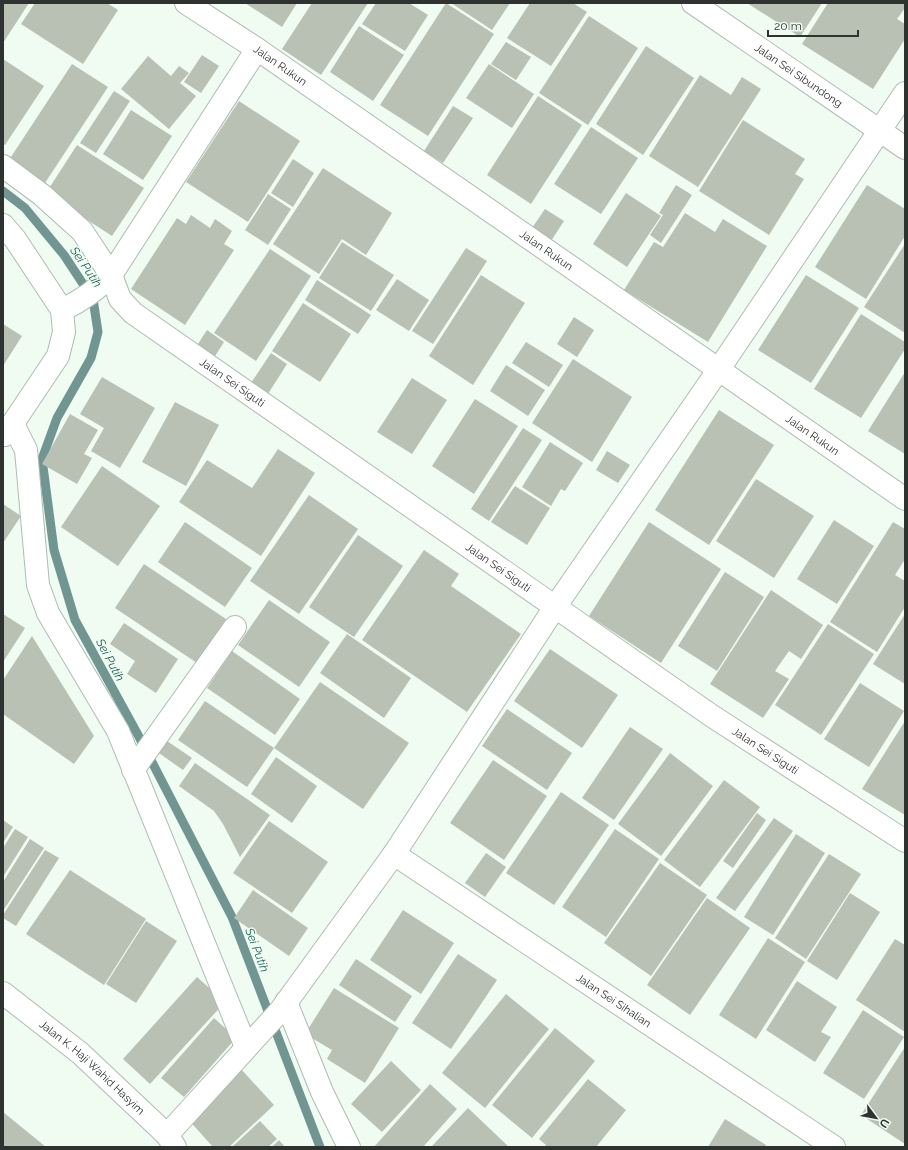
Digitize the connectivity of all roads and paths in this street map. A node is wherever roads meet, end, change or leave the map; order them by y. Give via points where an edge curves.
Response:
1 (186, 3) edge
2 (693, 3) edge
3 (257, 49) junction
4 (905, 93) edge
5 (880, 130) junction
6 (905, 148) edge
7 (3, 166) edge
8 (3, 225) edge
9 (106, 280) junction
10 (70, 306) junction
11 (719, 369) junction
12 (8, 431) edge
13 (905, 499) edge
14 (555, 607) junction
15 (235, 627) dead end
16 (136, 767) junction
17 (905, 841) edge
18 (394, 854) junction
19 (3, 993) edge
20 (283, 1007) junction
21 (252, 1042) junction
22 (171, 1141) edge
23 (349, 1147) edge
24 (834, 1147) edge

1 - 3 street, Jalan Rukun
2 - 5 street, Jalan Sei Sibundong
3 - 9 street
3 - 11 street, Jalan Rukun
4 - 5 street
5 - 6 street, Jalan Sei Sibundong
5 - 11 street
7 - 9 street, Jalan Sei Siguti via 42,195 82,231
8 - 10 street
9 - 10 street
9 - 14 street, Jalan Sei Siguti via 133,313
10 - 12 street via 58,356
11 - 13 street, Jalan Rukun
11 - 14 street
12 - 16 street via 26,450 38,585 48,613 118,731
14 - 17 street, Jalan Sei Siguti via 712,716
14 - 18 street
15 - 16 street
16 - 21 street
18 - 20 street
18 - 24 street, Jalan Sei Sihalian
19 - 22 street, Jalan K. Haji Wahid Hasyim via 80,1053
20 - 21 street
20 - 23 street
21 - 22 street

